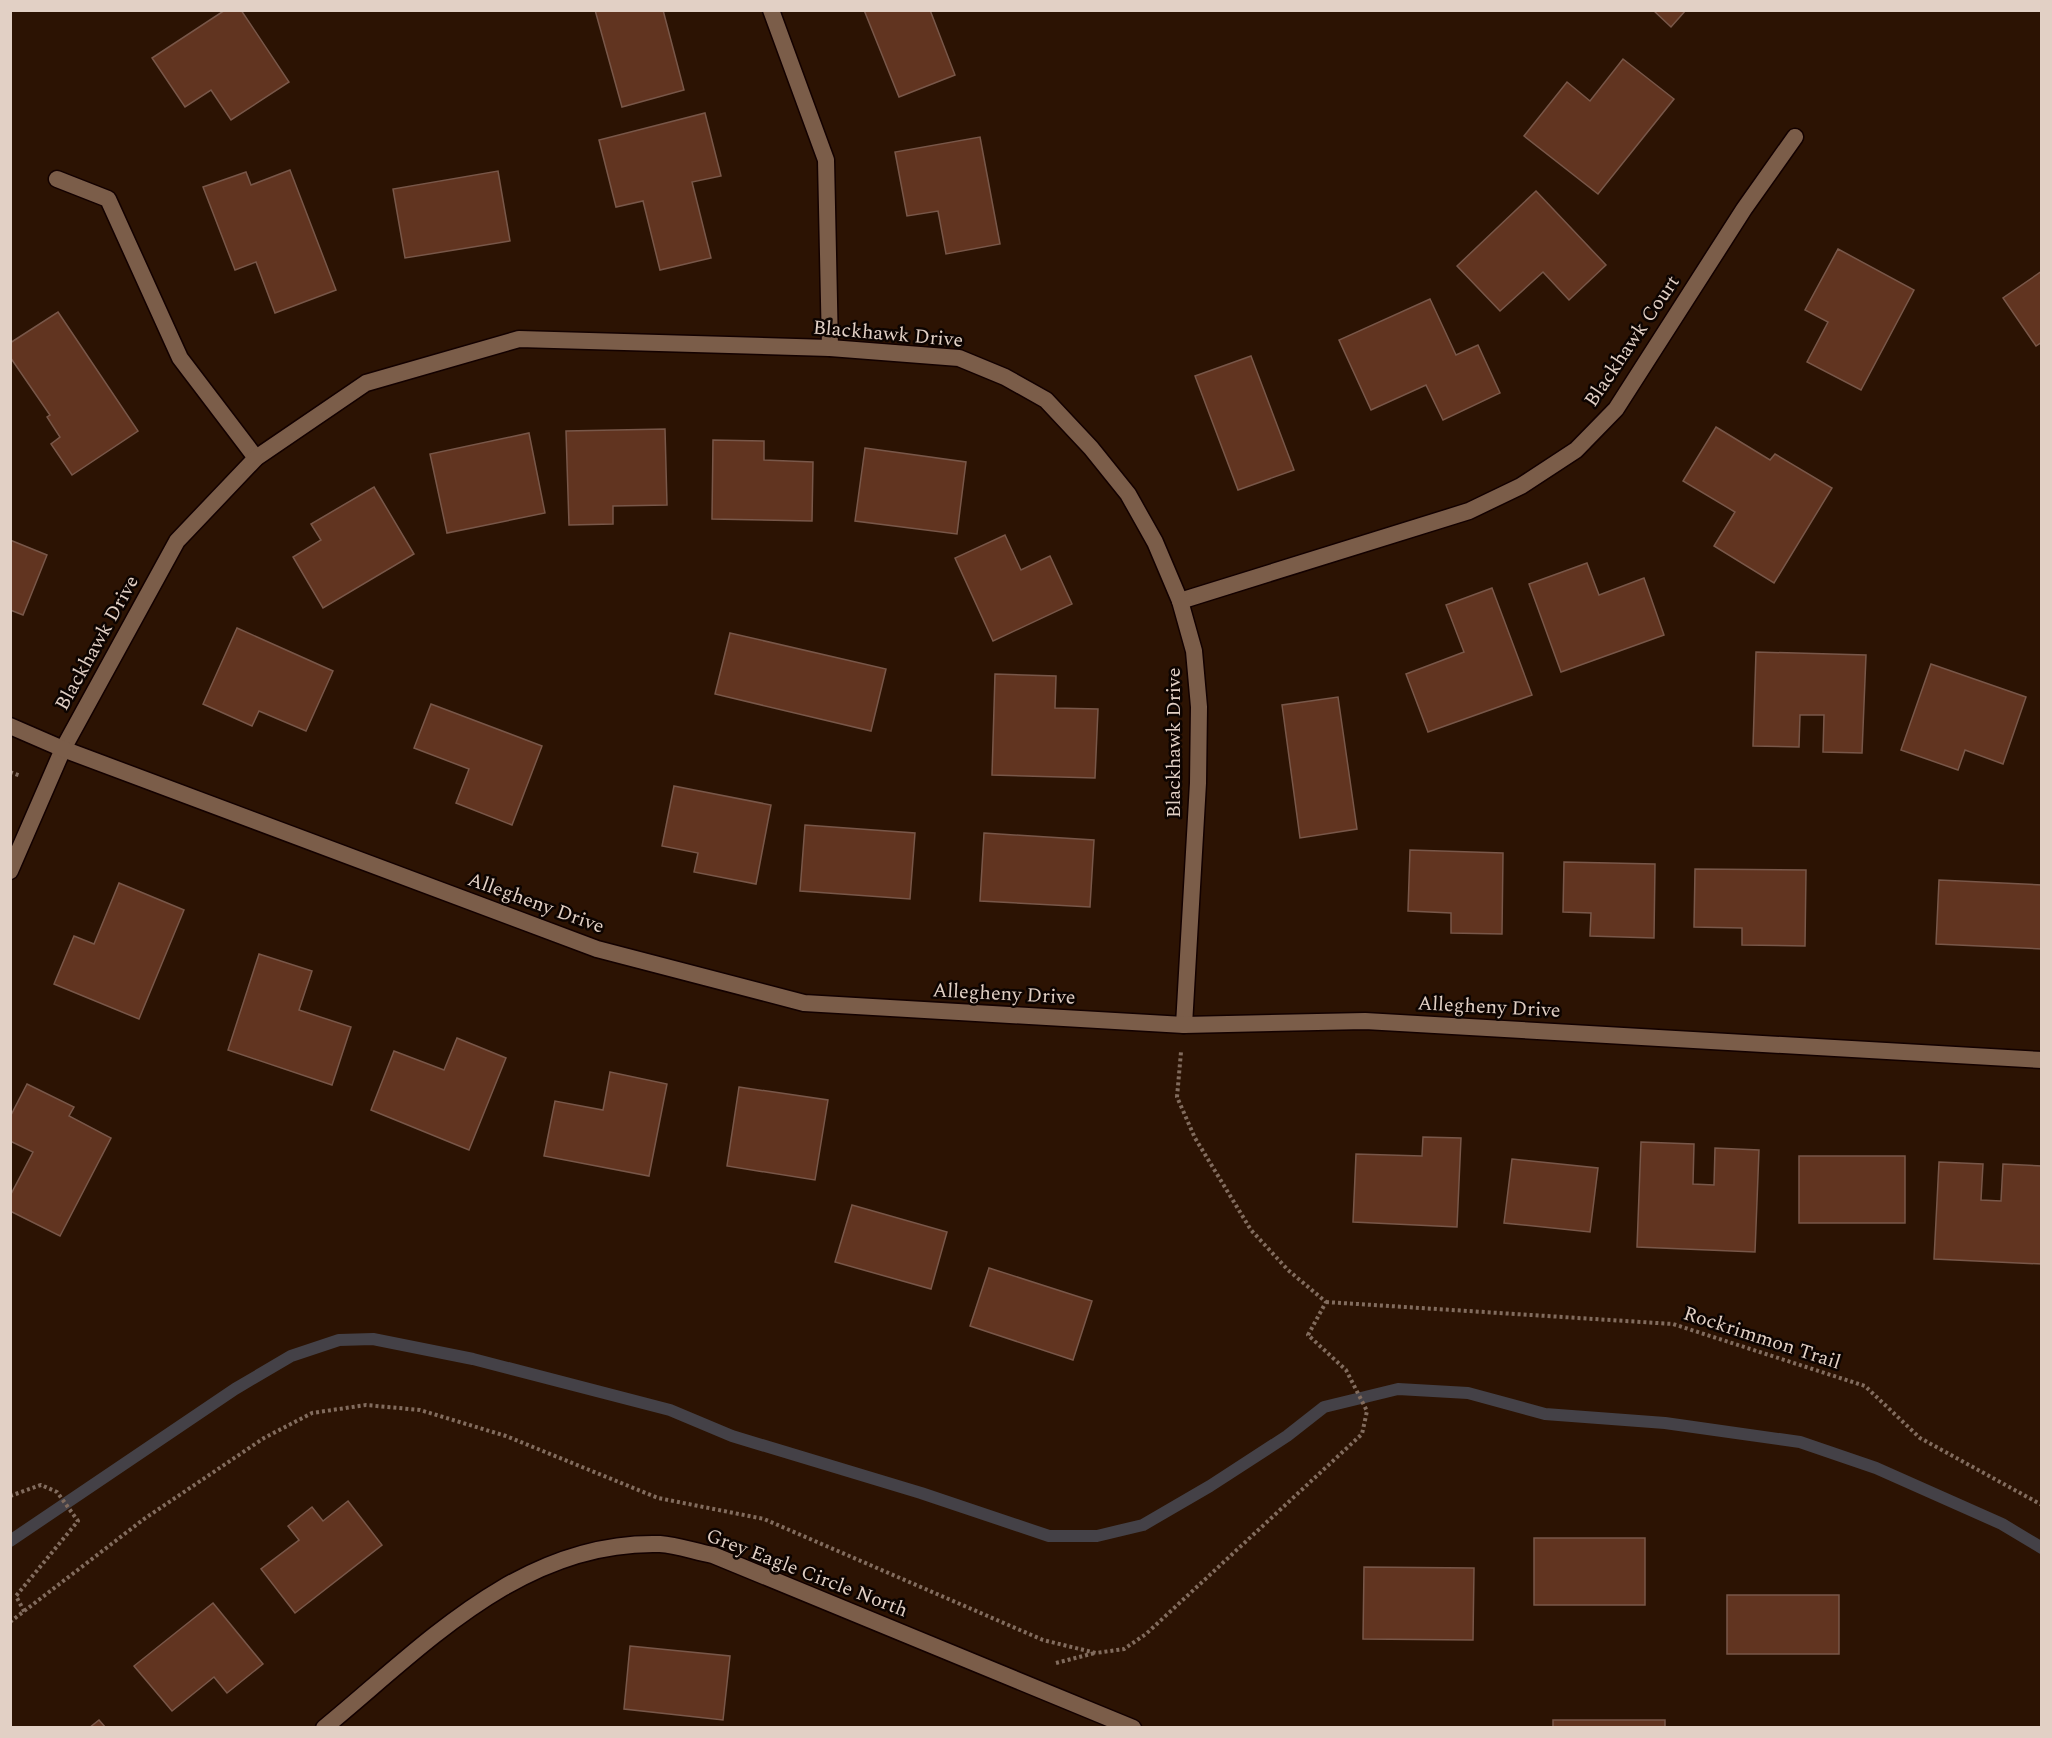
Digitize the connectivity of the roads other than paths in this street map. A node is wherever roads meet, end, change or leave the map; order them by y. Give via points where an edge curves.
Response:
1 (771, 10) edge
2 (1795, 137) dead end
3 (57, 179) dead end
4 (830, 348) junction
5 (256, 458) junction
6 (1180, 601) junction
7 (10, 726) edge
8 (63, 749) junction
9 (10, 871) edge
10 (1184, 1025) junction
11 (2042, 1060) edge
12 (324, 1728) edge
13 (1133, 1728) edge

1 - 4 street via 826,160
2 - 6 street, Blackhawk Court via 1744,209 1616,409 1576,450 1521,486 1469,511
3 - 5 street via 108,199 180,358
4 - 5 street, Blackhawk Drive via 519,339 366,383
4 - 6 street, Blackhawk Drive via 959,358 1046,400 1128,494 1155,542
5 - 8 street, Blackhawk Drive via 177,541
6 - 10 street, Blackhawk Drive via 1194,651 1199,707
7 - 8 street, Allegheny Drive
8 - 9 street, Blackhawk Drive
8 - 10 street, Allegheny Drive via 597,949 804,1003
10 - 11 street, Allegheny Drive via 1365,1022
12 - 13 street, Grey Eagle Circle North via 479,1601 520,1576 564,1558 660,1544 713,1555

